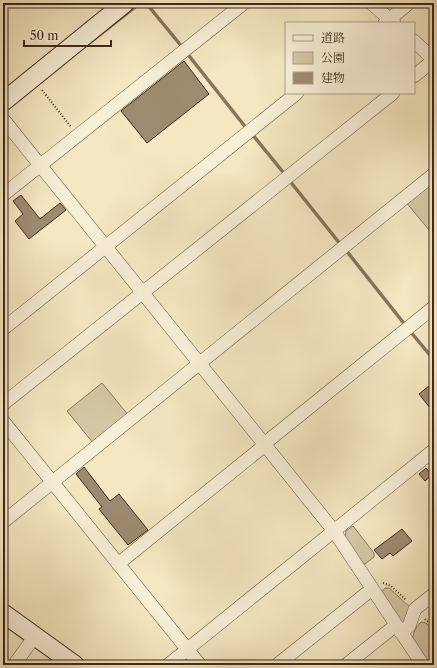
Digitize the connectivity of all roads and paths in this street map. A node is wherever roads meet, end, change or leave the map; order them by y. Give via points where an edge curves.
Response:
1 (125, 3) edge
2 (244, 3) edge
3 (371, 3) edge
4 (409, 3) edge
5 (389, 22) edge
6 (415, 42) edge
7 (433, 57) edge
8 (415, 75) edge
9 (42, 90) dead end
10 (296, 94) edge
11 (392, 94) edge
12 (3, 102) edge
13 (3, 119) edge
14 (78, 136) junction
15 (40, 165) junction
16 (434, 174) edge
17 (3, 195) edge
18 (106, 247) junction
19 (142, 293) junction
20 (434, 308) edge
21 (3, 329) edge
22 (199, 364) junction
23 (3, 404) edge
24 (3, 422) edge
25 (264, 445) junction
26 (434, 450) edge
27 (52, 482) junction
28 (3, 522) edge
29 (334, 531) junction
30 (118, 564) junction
31 (364, 577) junction
32 (372, 588) junction
33 (434, 594) edge
34 (416, 609) junction
35 (3, 612) edge
36 (434, 627) edge
37 (399, 629) junction
38 (35, 636) junction
39 (187, 649) junction
40 (14, 665) edge
41 (74, 665) edge
42 (168, 665) edge
43 (200, 665) edge
44 (277, 665) edge
45 (346, 665) edge
46 (423, 665) edge

1 - 12 street
2 - 14 street
3 - 5 street
4 - 5 street
6 - 7 street
7 - 8 street
9 - 14 path
10 - 18 street
11 - 19 street
13 - 15 street
14 - 15 street
15 - 17 street
15 - 18 street
16 - 22 street
18 - 19 street
18 - 21 street
19 - 22 street
19 - 23 street
20 - 25 street
22 - 25 street
22 - 27 street
24 - 27 street
25 - 29 street
25 - 30 street
26 - 29 street
27 - 28 street
27 - 30 street
29 - 31 street
29 - 39 street
30 - 39 street
31 - 32 street
31 - 34 path via 391,586
32 - 37 street
32 - 44 street
33 - 34 street
34 - 36 path
34 - 37 street via 409,626
35 - 38 street
37 - 45 street
37 - 46 street
38 - 40 street
38 - 41 street
39 - 42 street
39 - 43 street

